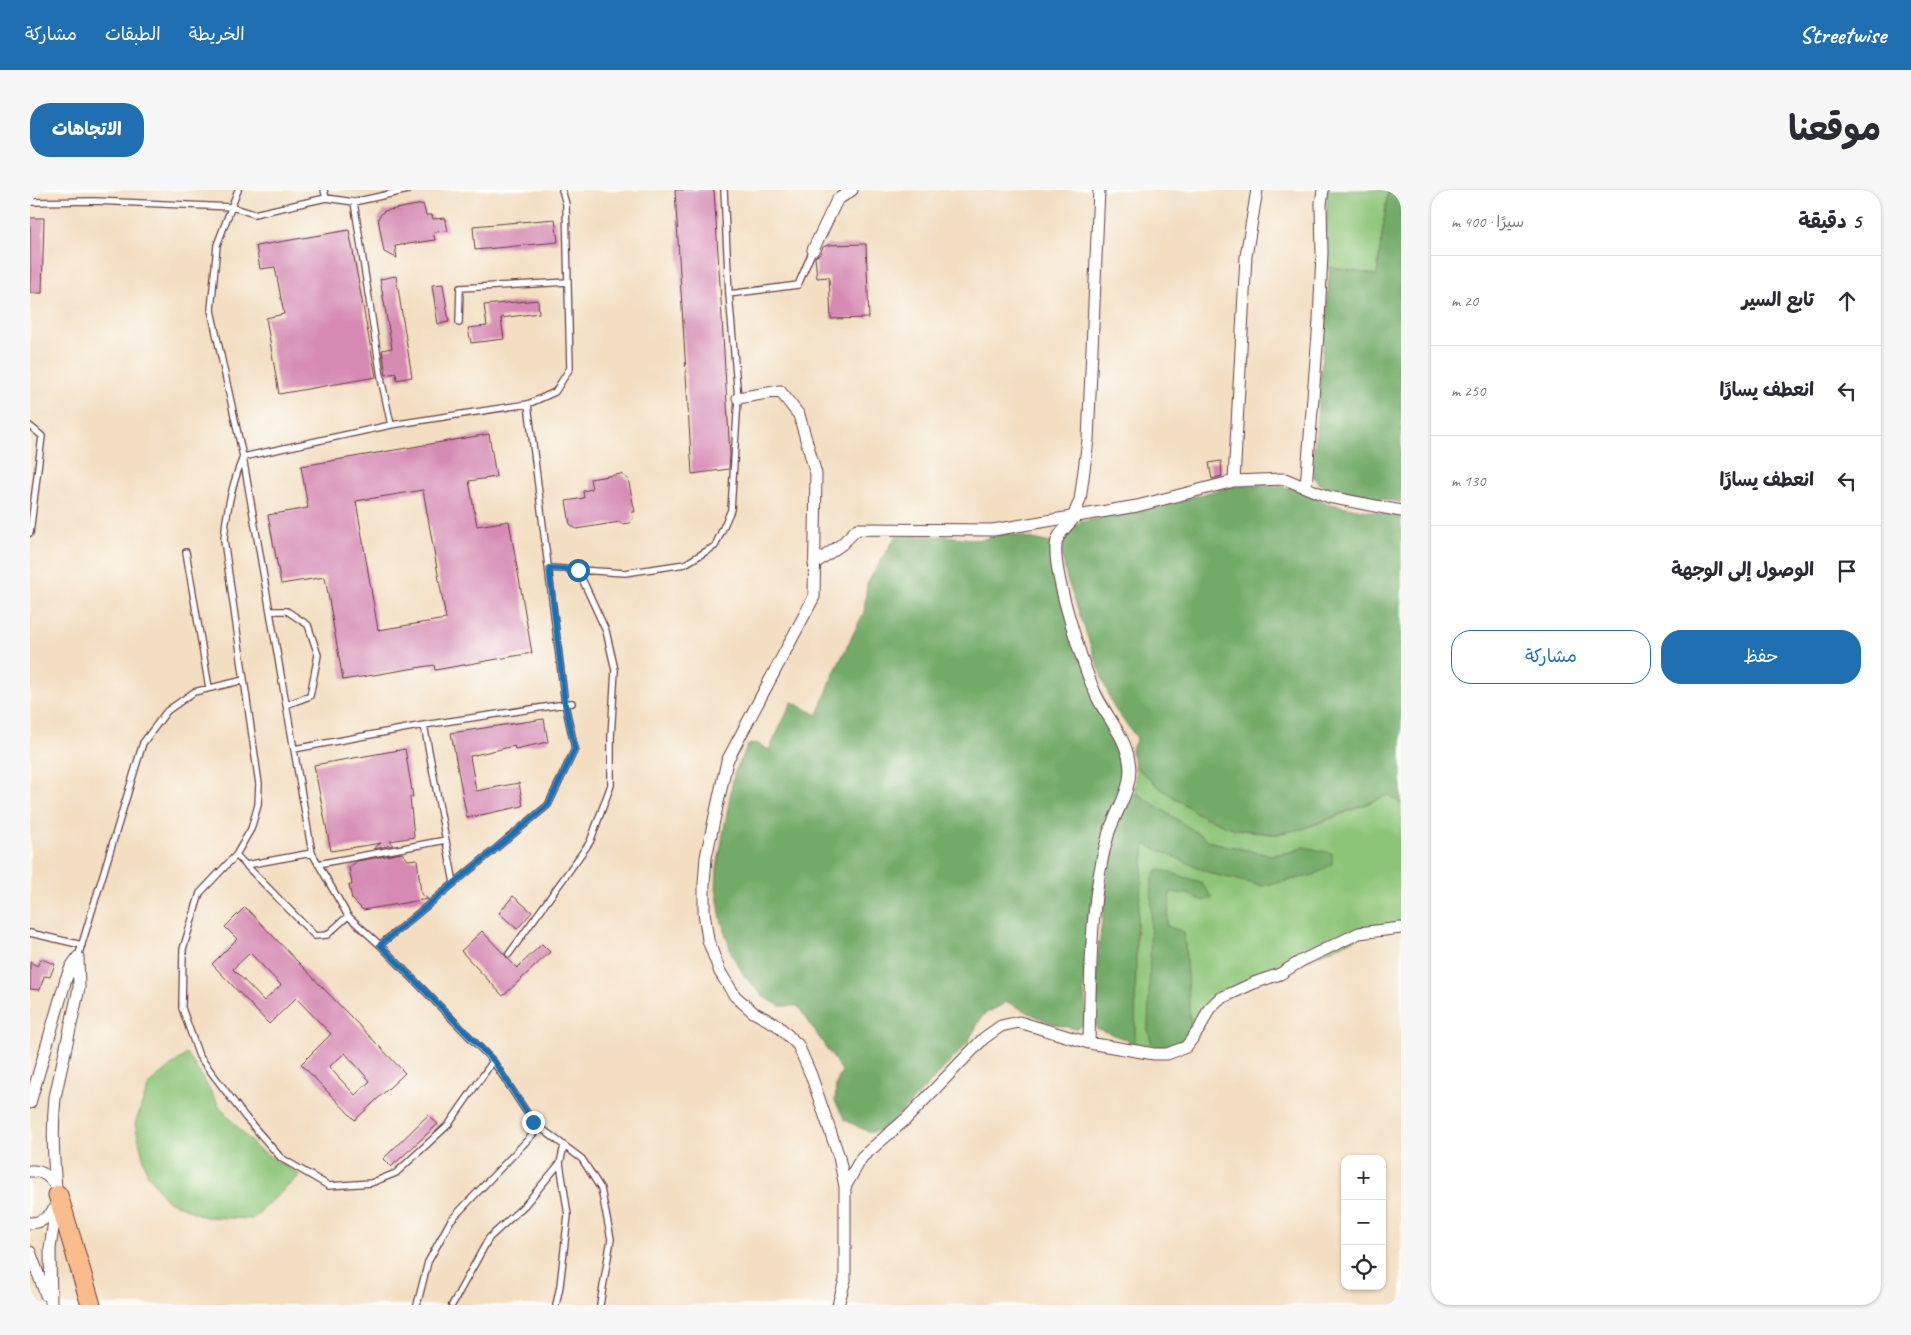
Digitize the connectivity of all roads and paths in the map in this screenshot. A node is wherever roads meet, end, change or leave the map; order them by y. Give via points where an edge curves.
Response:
1 (238, 190) edge
2 (324, 190) edge
3 (408, 190) edge
4 (562, 190) edge
5 (724, 190) edge
6 (852, 190) edge
7 (1099, 190) edge
8 (1257, 190) edge
9 (1323, 190) edge
10 (326, 198) junction
11 (30, 202) edge
12 (354, 202) junction
13 (232, 207) junction
14 (813, 250) joint
15 (568, 282) junction
16 (730, 294) junction
17 (459, 323) dead end
18 (738, 398) junction
19 (528, 404) junction
20 (392, 425) junction
21 (30, 426) edge
22 (243, 457) junction
23 (1234, 482) junction
24 (1306, 487) junction
25 (1401, 511) edge
26 (1074, 516) junction
27 (30, 533) edge
28 (186, 552) dead end
29 (814, 564) junction
30 (549, 568) junction
31 (578, 570) junction
32 (270, 611) junction
33 (244, 680) junction
34 (209, 688) junction
35 (568, 704) junction
36 (286, 705) junction
37 (424, 725) junction
38 (294, 749) junction
39 (446, 840) junction
40 (312, 853) junction
41 (236, 855) junction
42 (318, 864) junction
43 (246, 865) junction
44 (454, 883) junction
45 (348, 916) junction
46 (1401, 928) edge
47 (30, 933) edge
48 (82, 945) junction
49 (380, 945) junction
50 (509, 954) dead end
51 (78, 957) junction
52 (51, 1032) junction
53 (68, 1036) junction
54 (1089, 1043) junction
55 (494, 1061) junction
56 (30, 1103) edge
57 (539, 1128) junction
58 (564, 1146) junction
59 (560, 1163) junction
60 (30, 1171) edge
61 (845, 1187) junction
62 (57, 1196) junction
63 (30, 1223) edge
64 (30, 1252) edge
65 (50, 1305) edge
66 (91, 1305) edge
67 (417, 1305) edge
68 (452, 1305) edge
69 (556, 1305) edge
70 (600, 1305) edge
71 (838, 1305) edge

1 - 13 lane
2 - 10 lane
3 - 12 lane
4 - 15 lane via 566,204
5 - 16 lane
6 - 14 street via 837,200
7 - 26 street via 1088,440 1080,500
8 - 23 street via 1246,256
9 - 24 street via 1319,322
10 - 12 lane
10 - 13 lane via 254,214
11 - 13 lane via 94,201
12 - 20 lane via 382,383
13 - 22 lane via 217,245 211,310
14 - 16 lane via 798,285
15 - 17 lane via 460,288
15 - 19 lane via 570,368 555,392
16 - 18 lane
18 - 29 street via 780,391 799,415 816,474
18 - 31 lane via 731,510 714,546 685,564 625,573
19 - 20 lane
19 - 30 lane
20 - 22 lane
21 - 27 lane via 42,436
22 - 32 lane
22 - 33 lane via 230,491 224,540
23 - 24 street via 1285,479
23 - 26 street via 1137,506
24 - 25 street via 1329,497
26 - 29 street via 993,530 857,529
26 - 54 street via 1058,540 1056,556 1062,588 1085,669 1125,745 1131,774 1110,831 1097,880
28 - 34 lane
29 - 61 street via 814,597 727,761 706,857 704,912 708,940 720,972 735,996 753,1012 777,1025 798,1045 839,1157
30 - 31 lane
30 - 35 lane
31 - 50 lane via 606,631 615,670 611,785 590,842
32 - 36 lane
32 - 36 lane via 287,611 308,625 318,655 310,696
33 - 34 lane
33 - 41 lane via 259,794 251,829
34 - 48 lane via 194,692 167,711 143,743
35 - 37 lane
35 - 44 lane via 575,749 548,805
36 - 38 lane
37 - 38 lane
37 - 39 lane
38 - 40 lane
39 - 42 lane
39 - 44 lane
40 - 42 lane
40 - 43 lane
41 - 43 lane
41 - 55 lane via 200,893 183,949 182,1008 199,1056 281,1158 329,1186 371,1183 396,1173 449,1124
42 - 45 lane
43 - 45 lane via 315,936 327,935
44 - 49 lane
45 - 49 lane
46 - 54 street via 1359,934 1280,974 1219,999 1209,1009 1186,1047 1167,1054 1154,1054
47 - 48 lane
48 - 51 lane
49 - 55 lane
51 - 52 street via 66,979
51 - 53 street via 79,988
52 - 53 street
52 - 56 street
53 - 62 street via 54,1112 53,1157
54 - 61 street via 1019,1022 1002,1026 984,1038 906,1119 862,1157
55 - 57 lane
57 - 58 lane
57 - 67 lane via 451,1220 428,1262
58 - 59 lane
58 - 70 lane via 582,1159 601,1189 611,1239
59 - 68 lane via 525,1204 489,1238
59 - 69 lane via 568,1215
60 - 62 street via 44,1173 51,1179
61 - 71 street via 845,1280
62 - 63 street via 51,1214 44,1220
62 - 65 street via 50,1249
62 - 66 highway
64 - 65 street

